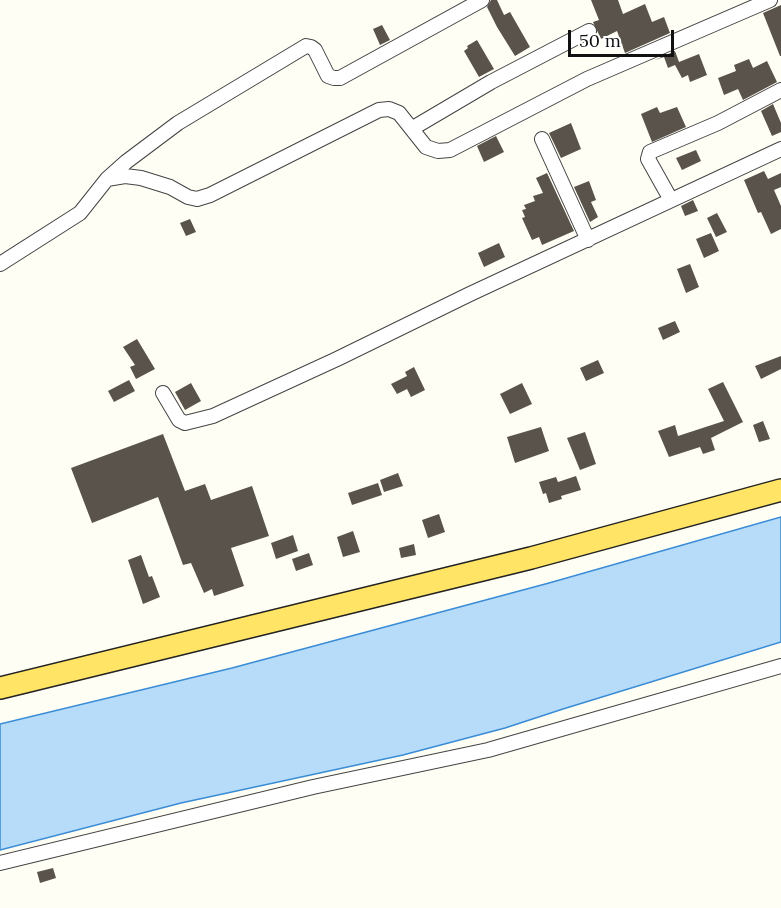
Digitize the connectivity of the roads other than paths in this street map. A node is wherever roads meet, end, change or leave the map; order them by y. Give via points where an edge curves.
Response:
1 (482, 0) edge
2 (770, 0) edge
3 (589, 31) dead end
4 (781, 90) edge
5 (412, 128) junction
6 (542, 139) dead end
7 (781, 149) edge
8 (107, 180) junction
9 (671, 200) junction
10 (588, 240) junction
11 (0, 264) edge
12 (163, 393) dead end
13 (781, 490) edge
14 (781, 666) edge
15 (0, 688) edge
16 (0, 863) edge

1 - 8 street via 340,78 328,76 315,50 306,46 178,123
2 - 5 street via 587,79 450,150 426,147
3 - 5 street
4 - 9 street via 650,152 648,159
5 - 8 street via 399,113 378,110 197,199 141,178
6 - 10 street
7 - 9 street
8 - 11 street via 80,213
9 - 10 street
10 - 12 street via 213,416 185,423 179,420
13 - 15 main road via 531,558
14 - 16 street via 488,750 313,787

